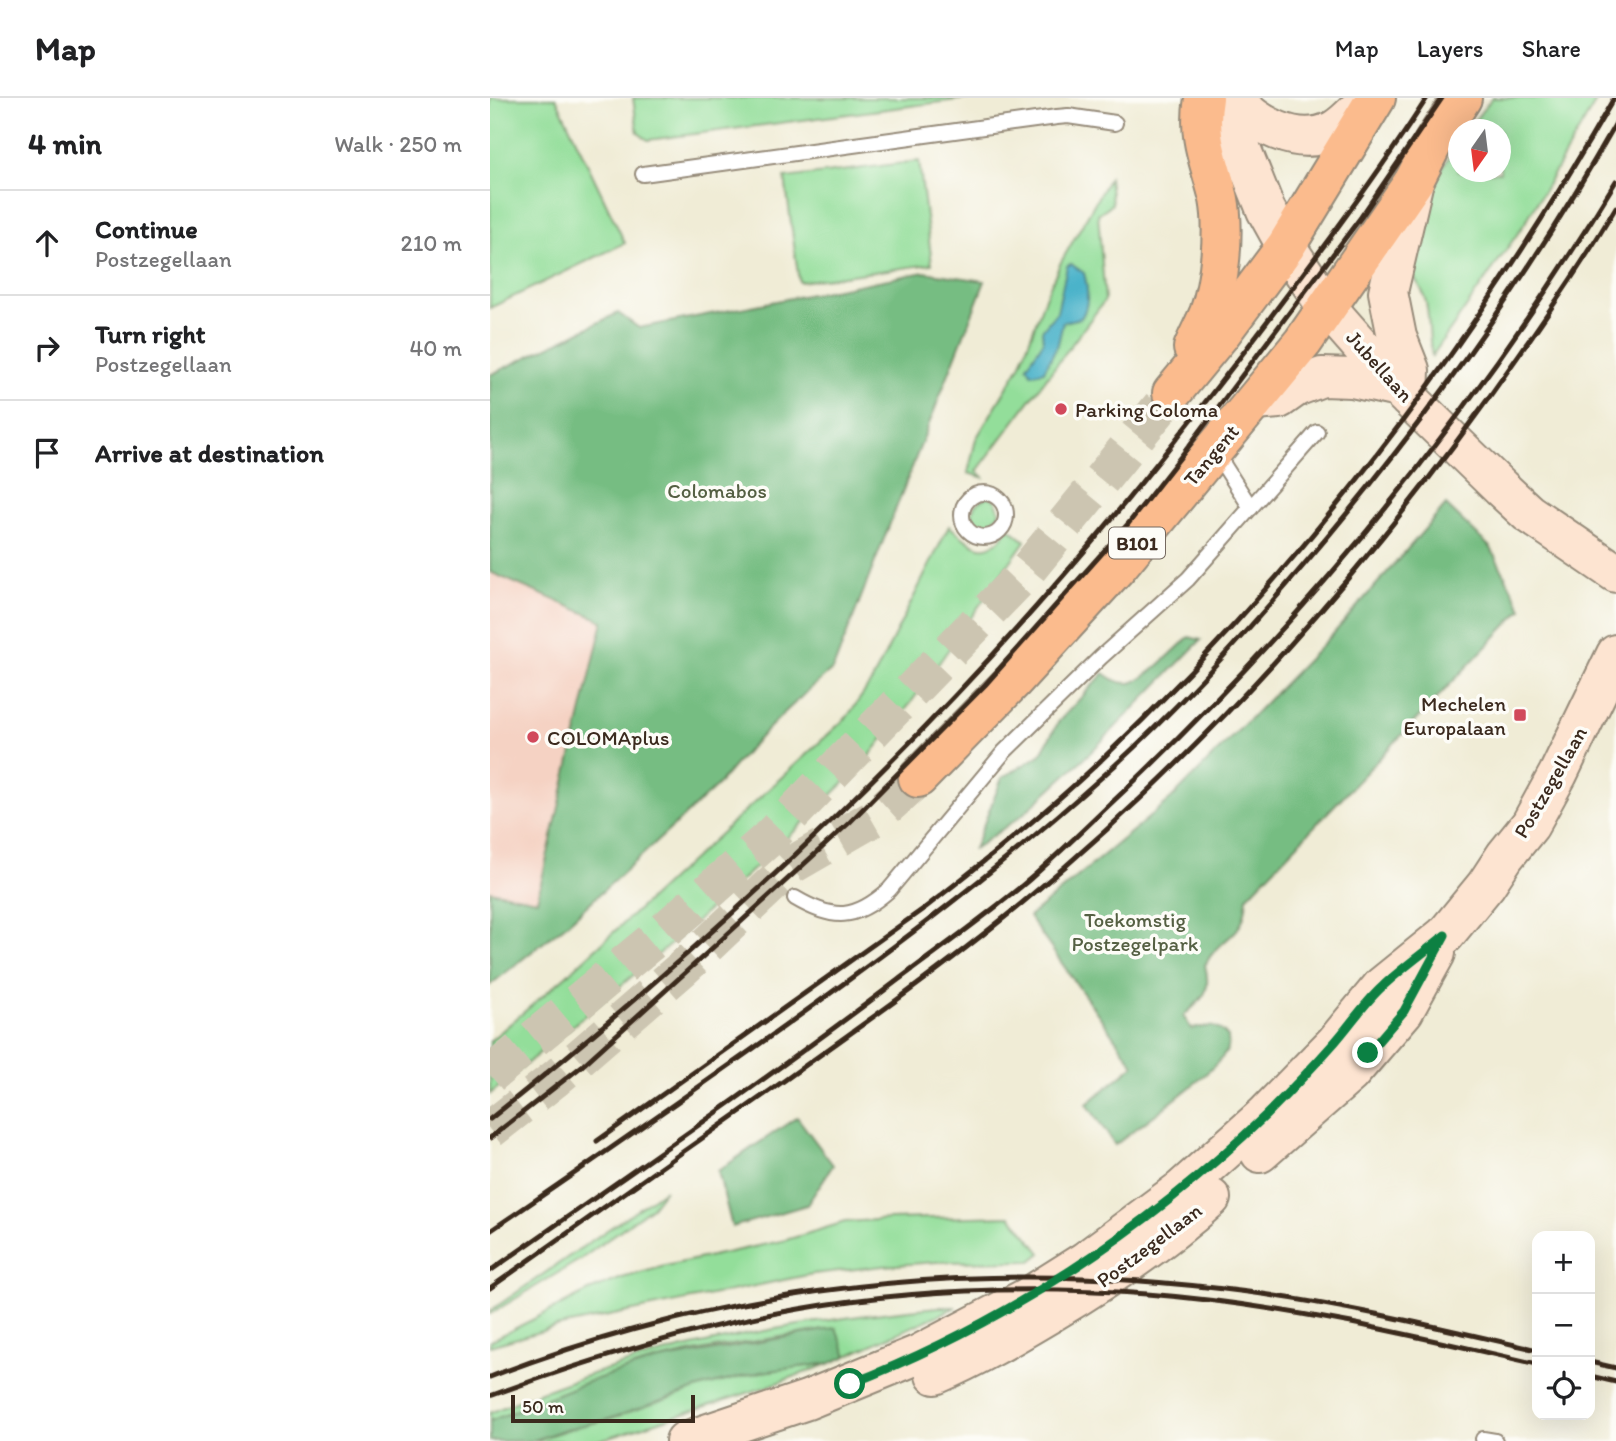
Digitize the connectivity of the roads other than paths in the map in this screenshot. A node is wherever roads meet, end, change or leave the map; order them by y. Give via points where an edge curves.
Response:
1 (1204, 98) edge
2 (1221, 98) edge
3 (1233, 98) edge
4 (1369, 98) edge
5 (1376, 98) edge
6 (1461, 98) edge
7 (1115, 123) dead end
8 (643, 174) dead end
9 (1414, 181) junction
10 (1286, 246) junction
11 (1326, 306) junction
12 (1404, 394) junction
13 (1256, 401) junction
14 (1317, 432) dead end
15 (1214, 451) junction
16 (1251, 508) junction
17 (1616, 573) edge
18 (1616, 654) edge
19 (918, 778) tunnel mouth
20 (795, 898) dead end
21 (1445, 935) junction
22 (685, 1441) edge
23 (765, 1441) edge

1 - 10 highway via 1201,134 1221,222 1218,269 1209,311 1174,391
2 - 10 main road, Jubellaan via 1266,210
3 - 4 main road via 1245,113 1271,128 1308,136 1334,130
5 - 10 highway
6 - 9 highway, Tangent / B101
7 - 8 lane via 1056,117
9 - 11 highway, Tangent / B101
9 - 12 main road via 1388,292 1396,337 1410,370
10 - 11 main road, Jubellaan
11 - 12 main road, Jubellaan
11 - 13 highway, Tangent / B101
12 - 13 main road via 1352,378 1322,377 1279,399
12 - 17 main road, Jubellaan via 1528,513
13 - 15 highway, Tangent / B101
14 - 16 lane
15 - 16 lane
15 - 19 highway, Tangent / B101 via 1119,565
16 - 20 lane via 1188,579 1004,752 876,901 860,911 837,915
18 - 21 main road, Postzegellaan via 1530,825
21 - 22 main road, Postzegellaan via 1382,986 1265,1115 1182,1189 1085,1261 1028,1297 917,1355 807,1400
21 - 23 main road, Postzegellaan via 1404,1011 1350,1074 1154,1245 1101,1283 995,1346 938,1374

